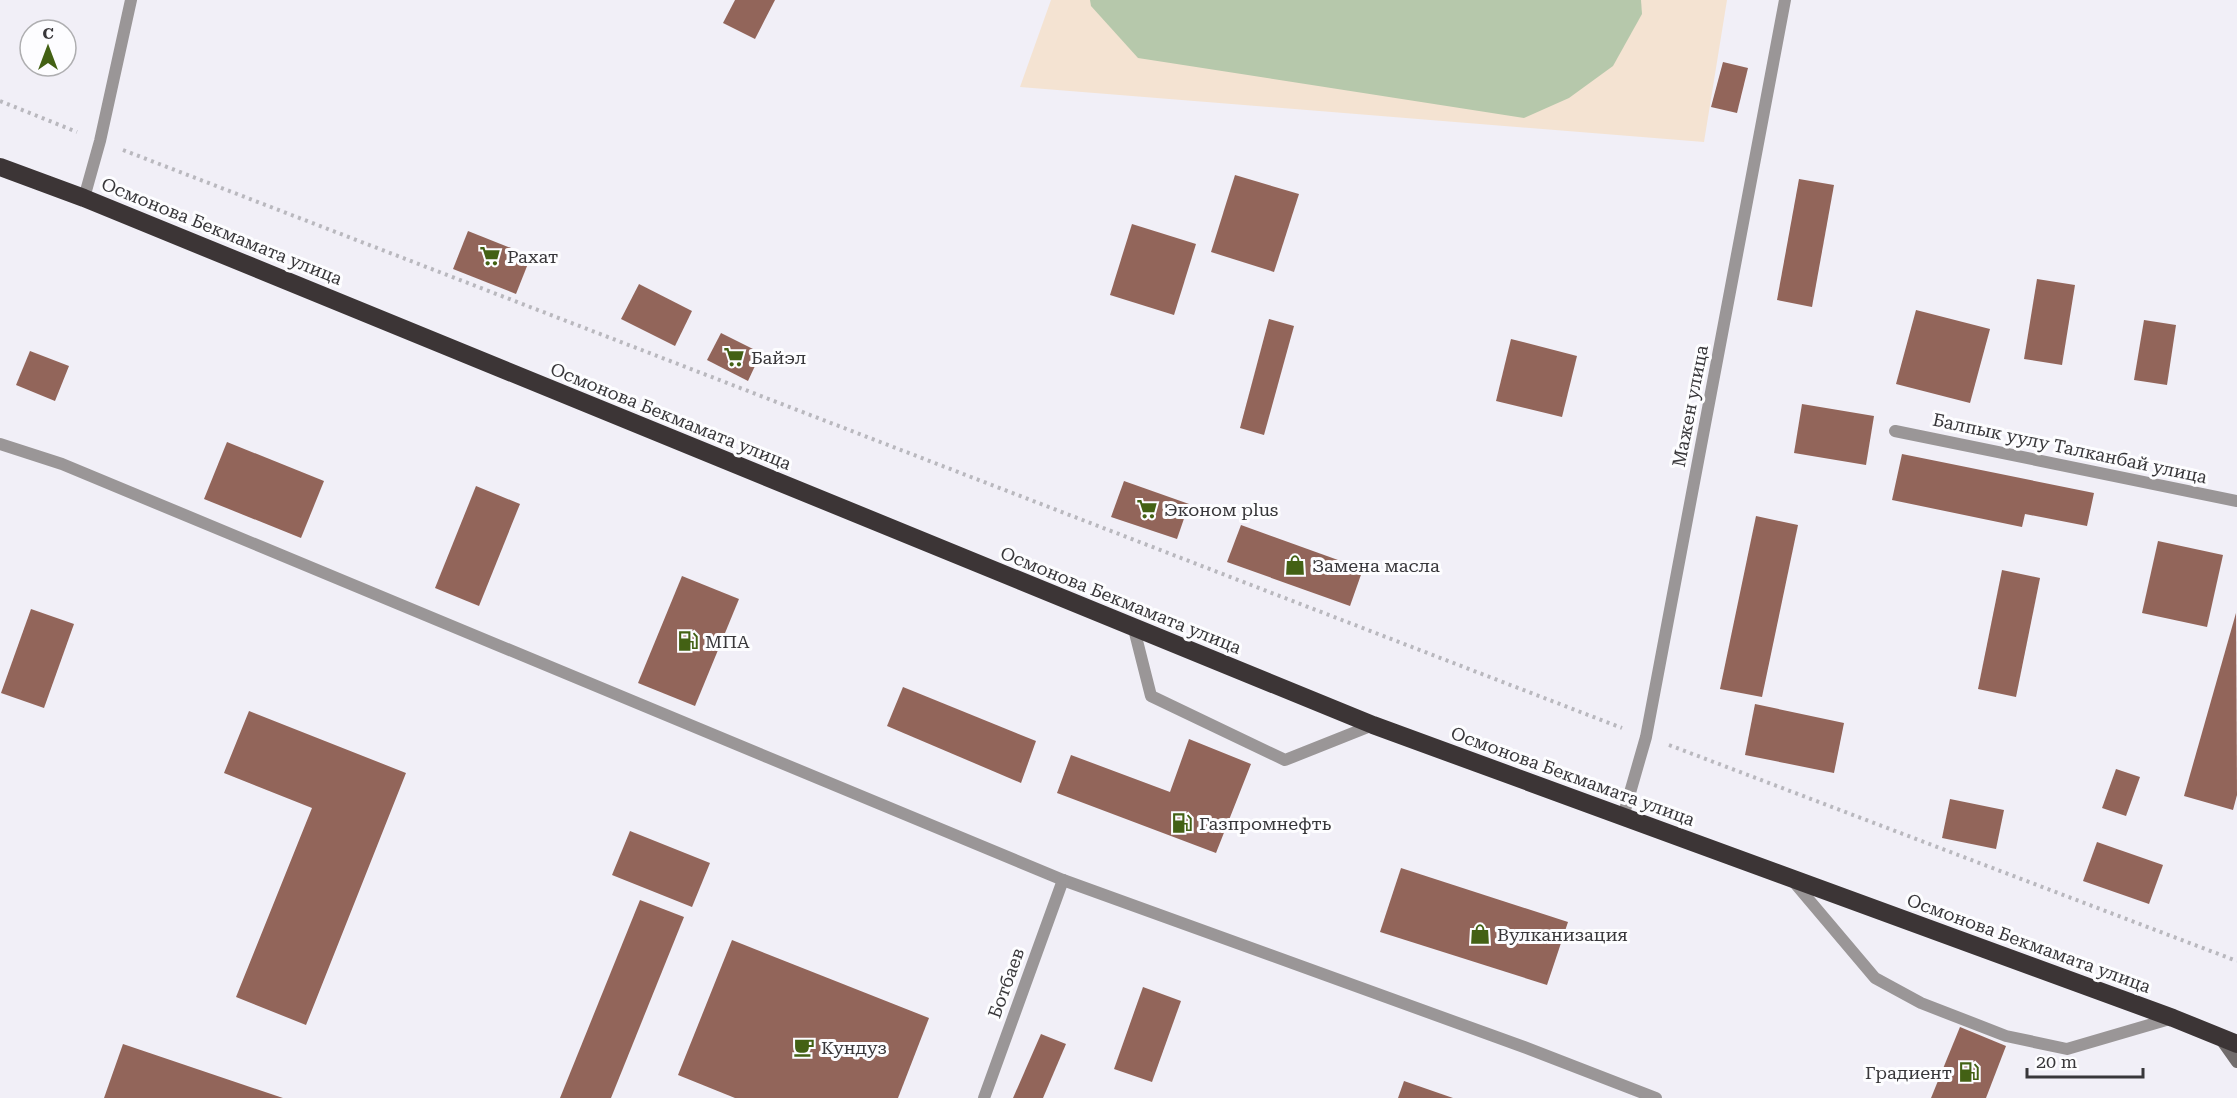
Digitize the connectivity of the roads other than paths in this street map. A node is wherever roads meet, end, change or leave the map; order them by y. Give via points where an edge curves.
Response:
1 (131, 0) edge
2 (1785, 0) edge
3 (0, 167) edge
4 (84, 198) junction
5 (1895, 431) dead end
6 (0, 444) edge
7 (2237, 501) edge
8 (1134, 629) junction
9 (1373, 725) junction
10 (1623, 817) junction
11 (1790, 878) junction
12 (1063, 880) junction
13 (2173, 1018) junction
14 (2237, 1032) edge
15 (2217, 1035) junction
16 (2237, 1044) edge
17 (2237, 1062) edge
18 (984, 1098) edge
19 (1656, 1098) edge

1 - 4 street
2 - 10 street, Мажен улица via 1646,737
3 - 4 highway, Осмонова Бекмамата улица
4 - 8 highway, Осмонова Бекмамата улица
5 - 7 street, Балпык уулу Талканбай улица
6 - 12 street via 62,464
8 - 9 highway, Осмонова Бекмамата улица
8 - 9 street via 1151,696 1285,760
9 - 10 highway, Осмонова Бекмамата улица
10 - 11 highway, Осмонова Бекмамата улица
11 - 13 highway, Осмонова Бекмамата улица
11 - 13 street via 1875,978 1921,1003 2006,1036 2067,1049
12 - 18 street, Ботбаев
12 - 19 street
13 - 15 highway, Осмонова Бекмамата улица
14 - 15 highway
15 - 16 highway, Осмонова Бекмамата улица
15 - 17 street

